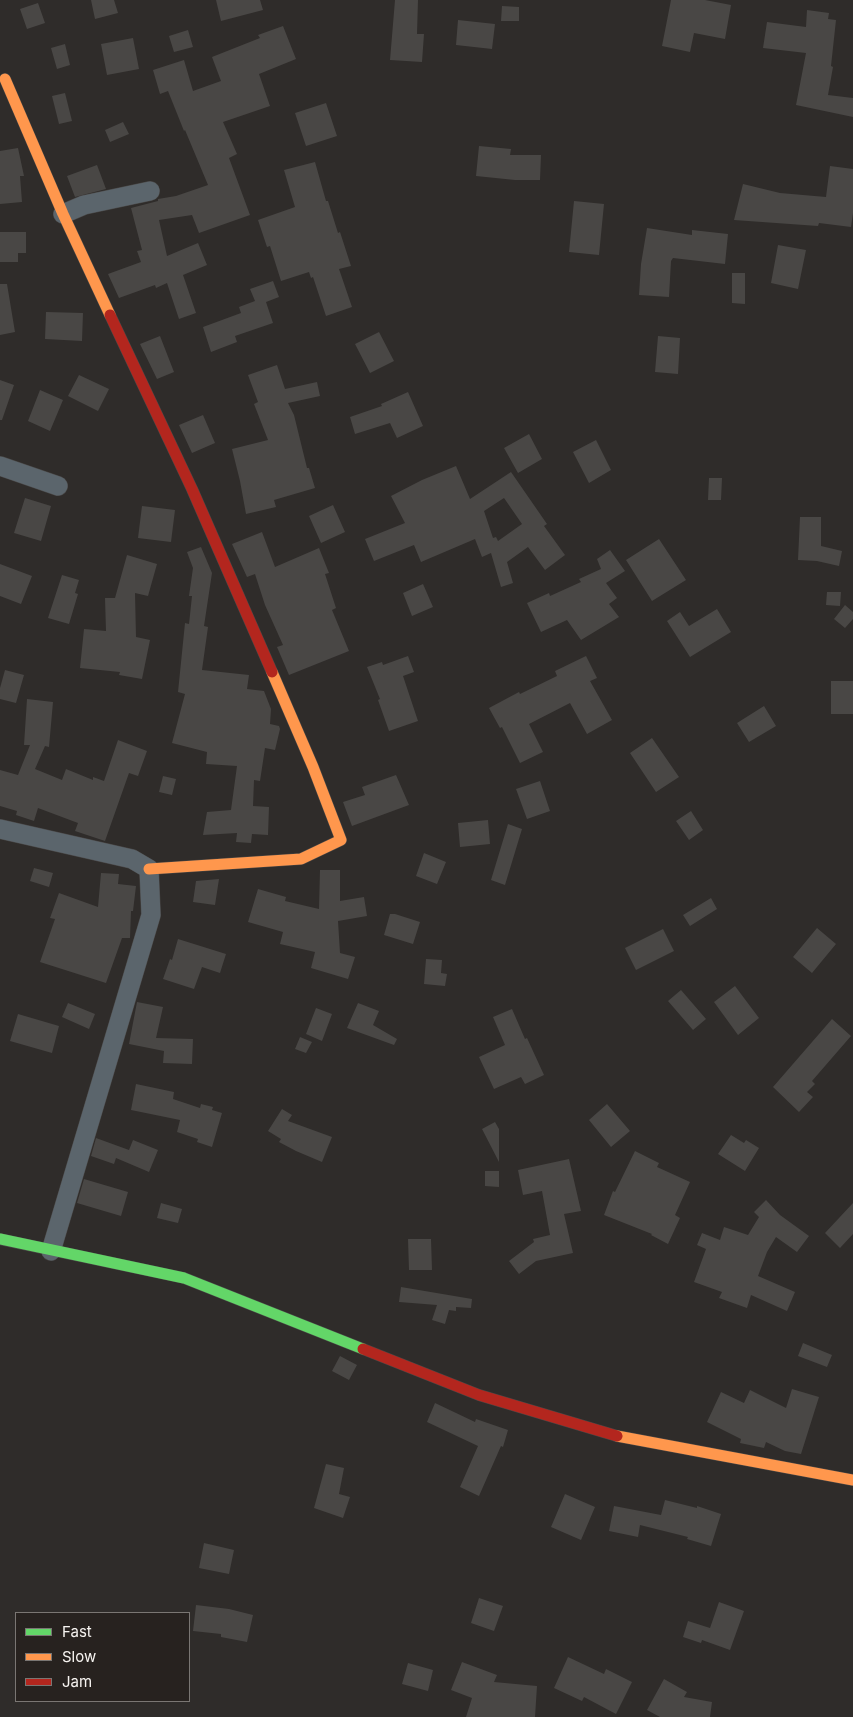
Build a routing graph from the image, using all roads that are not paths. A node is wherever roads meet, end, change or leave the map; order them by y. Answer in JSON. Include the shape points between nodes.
{"nodes":[{"id":1,"x":5,"y":79,"type":"dead end"},
{"id":2,"x":150,"y":190,"type":"dead end"},
{"id":3,"x":63,"y":214,"type":"junction"},
{"id":4,"x":0,"y":466,"type":"edge"},
{"id":5,"x":58,"y":486,"type":"dead end"},
{"id":6,"x":0,"y":829,"type":"edge"},
{"id":7,"x":149,"y":869,"type":"junction"},
{"id":8,"x":0,"y":1239,"type":"edge"},
{"id":9,"x":51,"y":1252,"type":"junction"},
{"id":10,"x":853,"y":1480,"type":"edge"}],
"edges":[{"from":1,"to":3,"type":"street"},
{"from":2,"to":3,"type":"street","via":[[84,205]]},
{"from":3,"to":7,"type":"street","via":[[192,489],[342,840],[301,859]]},
{"from":4,"to":5,"type":"street"},
{"from":6,"to":7,"type":"street","via":[[132,858]]},
{"from":7,"to":9,"type":"street","via":[[151,915]]},
{"from":8,"to":9,"type":"street"},
{"from":9,"to":10,"type":"street","via":[[184,1278],[479,1395],[615,1436]]}]}
